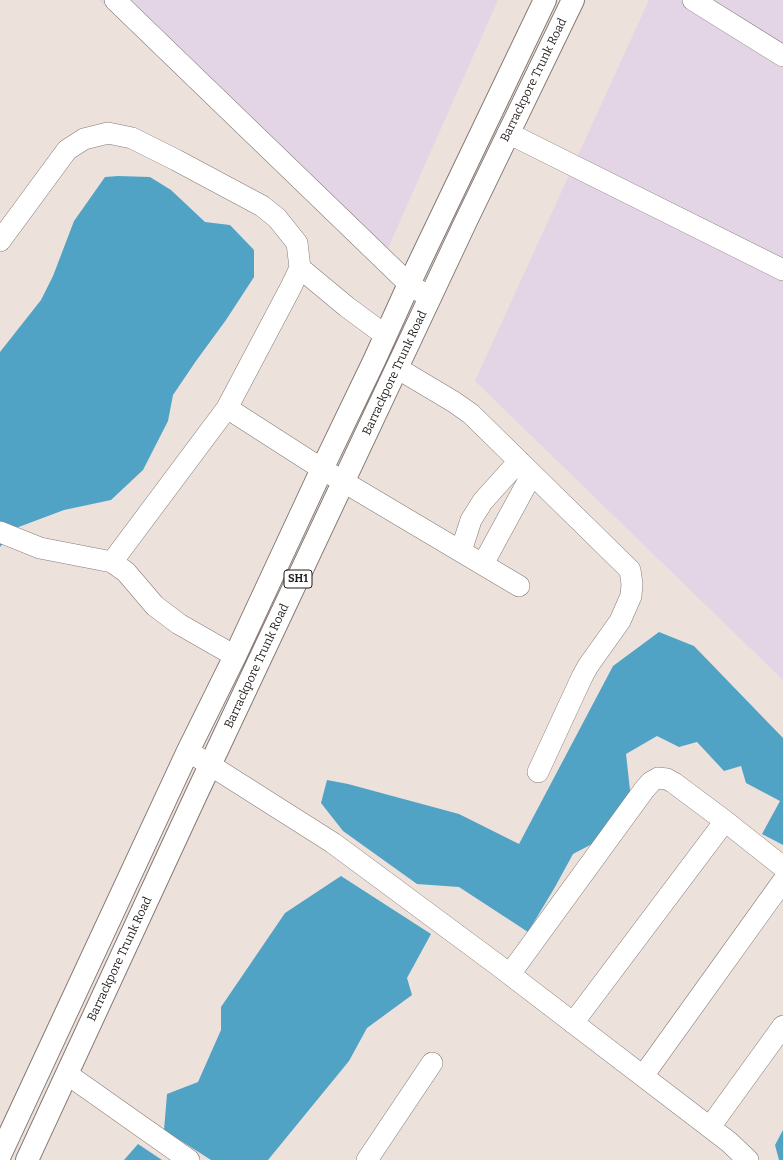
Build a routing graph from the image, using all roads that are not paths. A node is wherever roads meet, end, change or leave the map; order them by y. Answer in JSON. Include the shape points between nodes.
{"nodes":[{"id":1,"x":115,"y":0,"type":"edge"},
{"id":2,"x":545,"y":0,"type":"edge"},
{"id":3,"x":573,"y":0,"type":"edge"},
{"id":4,"x":693,"y":0,"type":"edge"},
{"id":5,"x":783,"y":56,"type":"edge"},
{"id":6,"x":508,"y":133,"type":"junction"},
{"id":7,"x":0,"y":241,"type":"edge"},
{"id":8,"x":300,"y":268,"type":"junction"},
{"id":9,"x":783,"y":270,"type":"edge"},
{"id":10,"x":409,"y":284,"type":"junction"},
{"id":11,"x":430,"y":298,"type":"junction"},
{"id":12,"x":385,"y":335,"type":"junction"},
{"id":13,"x":397,"y":368,"type":"junction"},
{"id":14,"x":226,"y":408,"type":"junction"},
{"id":15,"x":525,"y":468,"type":"junction"},
{"id":16,"x":322,"y":469,"type":"junction"},
{"id":17,"x":343,"y":482,"type":"junction"},
{"id":18,"x":7,"y":535,"type":"edge"},
{"id":19,"x":461,"y":551,"type":"junction"},
{"id":20,"x":112,"y":562,"type":"junction"},
{"id":21,"x":483,"y":564,"type":"junction"},
{"id":22,"x":519,"y":586,"type":"dead end"},
{"id":23,"x":235,"y":656,"type":"junction"},
{"id":24,"x":188,"y":751,"type":"junction"},
{"id":25,"x":210,"y":766,"type":"junction"},
{"id":26,"x":538,"y":772,"type":"dead end"},
{"id":27,"x":726,"y":821,"type":"junction"},
{"id":28,"x":783,"y":867,"type":"edge"},
{"id":29,"x":783,"y":881,"type":"edge"},
{"id":30,"x":510,"y":974,"type":"junction"},
{"id":31,"x":573,"y":1023,"type":"junction"},
{"id":32,"x":783,"y":1026,"type":"edge"},
{"id":33,"x":432,"y":1063,"type":"dead end"},
{"id":34,"x":67,"y":1074,"type":"junction"},
{"id":35,"x":643,"y":1076,"type":"junction"},
{"id":36,"x":710,"y":1128,"type":"junction"},
{"id":37,"x":0,"y":1155,"type":"edge"},
{"id":38,"x":27,"y":1160,"type":"edge"},
{"id":39,"x":189,"y":1160,"type":"edge"},
{"id":40,"x":367,"y":1160,"type":"edge"},
{"id":41,"x":748,"y":1160,"type":"edge"}],
"edges":[{"from":1,"to":10,"type":"street"},
{"from":2,"to":10,"type":"main road","name":"Barrackpore Trunk Road","number":"SH1"},
{"from":3,"to":6,"type":"main road","name":"Barrackpore Trunk Road","number":"SH1"},
{"from":4,"to":5,"type":"street"},
{"from":6,"to":9,"type":"street"},
{"from":6,"to":11,"type":"main road","name":"Barrackpore Trunk Road","number":"SH1"},
{"from":7,"to":8,"type":"street","via":[[67,150],[84,139],[108,133],[132,138],[262,206],[277,218],[297,243]]},
{"from":8,"to":12,"type":"street"},
{"from":8,"to":14,"type":"street"},
{"from":10,"to":11,"type":"street"},
{"from":10,"to":12,"type":"main road","name":"Barrackpore Trunk Road","number":"SH1"},
{"from":11,"to":13,"type":"main road","name":"Barrackpore Trunk Road","number":"SH1"},
{"from":12,"to":16,"type":"main road","name":"Barrackpore Trunk Road","number":"SH1"},
{"from":13,"to":15,"type":"street","via":[[471,414]]},
{"from":13,"to":17,"type":"main road","name":"Barrackpore Trunk Road","number":"SH1"},
{"from":14,"to":16,"type":"street"},
{"from":14,"to":20,"type":"street"},
{"from":15,"to":19,"type":"street","via":[[479,508],[471,520]]},
{"from":15,"to":21,"type":"street"},
{"from":15,"to":26,"type":"street","via":[[630,570],[632,584],[631,596],[620,621],[582,677]]},
{"from":16,"to":17,"type":"street"},
{"from":16,"to":23,"type":"main road","name":"Barrackpore Trunk Road","number":"SH1"},
{"from":17,"to":19,"type":"street"},
{"from":17,"to":25,"type":"main road","name":"Barrackpore Trunk Road","number":"SH1"},
{"from":18,"to":20,"type":"street","via":[[40,548]]},
{"from":19,"to":21,"type":"street"},
{"from":20,"to":23,"type":"street","via":[[126,572],[155,606],[179,624]]},
{"from":21,"to":22,"type":"street"},
{"from":23,"to":24,"type":"main road","name":"Barrackpore Trunk Road","number":"SH1"},
{"from":24,"to":25,"type":"street"},
{"from":24,"to":37,"type":"main road","name":"Barrackpore Trunk Road","number":"SH1"},
{"from":25,"to":30,"type":"street","via":[[333,843]]},
{"from":25,"to":34,"type":"main road","name":"Barrackpore Trunk Road","number":"SH1"},
{"from":27,"to":28,"type":"street"},
{"from":27,"to":30,"type":"street","via":[[667,779],[658,778],[651,782]]},
{"from":27,"to":31,"type":"street"},
{"from":29,"to":35,"type":"street"},
{"from":30,"to":31,"type":"street"},
{"from":31,"to":35,"type":"street"},
{"from":32,"to":36,"type":"street"},
{"from":33,"to":40,"type":"street"},
{"from":34,"to":38,"type":"main road","name":"Barrackpore Trunk Road","number":"SH1"},
{"from":34,"to":39,"type":"street"},
{"from":35,"to":36,"type":"street"},
{"from":36,"to":41,"type":"street"}]}
